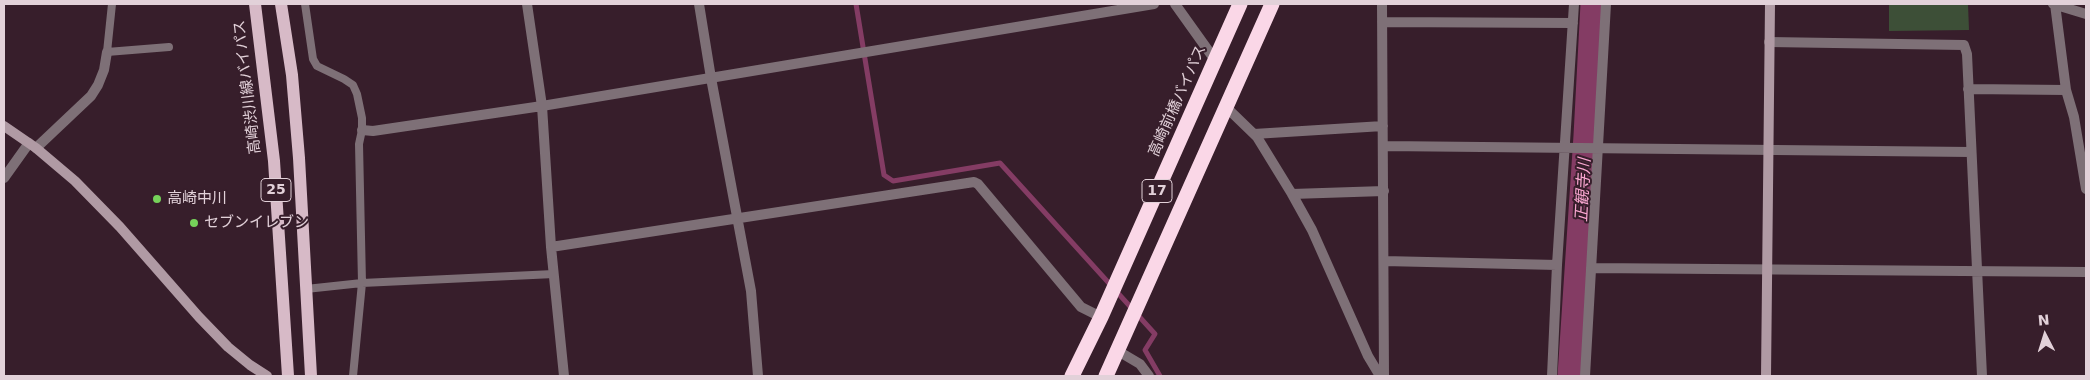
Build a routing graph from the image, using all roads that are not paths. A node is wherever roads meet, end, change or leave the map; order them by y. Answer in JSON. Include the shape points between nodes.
{"nodes":[{"id":1,"x":112,"y":4,"type":"edge"},
{"id":2,"x":255,"y":4,"type":"edge"},
{"id":3,"x":282,"y":4,"type":"edge"},
{"id":4,"x":305,"y":4,"type":"edge"},
{"id":5,"x":527,"y":4,"type":"edge"},
{"id":6,"x":699,"y":4,"type":"edge"},
{"id":7,"x":1154,"y":4,"type":"edge"},
{"id":8,"x":1175,"y":4,"type":"edge"},
{"id":9,"x":1240,"y":4,"type":"edge"},
{"id":10,"x":1272,"y":4,"type":"edge"},
{"id":11,"x":1382,"y":4,"type":"edge"},
{"id":12,"x":1574,"y":4,"type":"edge"},
{"id":13,"x":1606,"y":4,"type":"edge"},
{"id":14,"x":1770,"y":4,"type":"edge"},
{"id":15,"x":2054,"y":4,"type":"edge"},
{"id":16,"x":2086,"y":14,"type":"edge"},
{"id":17,"x":1382,"y":22,"type":"junction"},
{"id":18,"x":1573,"y":24,"type":"junction"},
{"id":19,"x":1770,"y":42,"type":"junction"},
{"id":20,"x":169,"y":47,"type":"dead end"},
{"id":21,"x":107,"y":52,"type":"junction"},
{"id":22,"x":1215,"y":60,"type":"junction"},
{"id":23,"x":711,"y":78,"type":"junction"},
{"id":24,"x":1968,"y":89,"type":"junction"},
{"id":25,"x":2066,"y":90,"type":"junction"},
{"id":26,"x":542,"y":106,"type":"junction"},
{"id":27,"x":1225,"y":106,"type":"junction"},
{"id":28,"x":4,"y":126,"type":"edge"},
{"id":29,"x":1383,"y":126,"type":"junction"},
{"id":30,"x":362,"y":130,"type":"junction"},
{"id":31,"x":1254,"y":134,"type":"junction"},
{"id":32,"x":32,"y":146,"type":"junction"},
{"id":33,"x":1384,"y":146,"type":"junction"},
{"id":34,"x":1568,"y":149,"type":"junction"},
{"id":35,"x":1595,"y":149,"type":"junction"},
{"id":36,"x":1769,"y":149,"type":"junction"},
{"id":37,"x":1971,"y":152,"type":"junction"},
{"id":38,"x":4,"y":178,"type":"edge"},
{"id":39,"x":2086,"y":189,"type":"edge"},
{"id":40,"x":1384,"y":191,"type":"junction"},
{"id":41,"x":1292,"y":194,"type":"junction"},
{"id":42,"x":737,"y":220,"type":"junction"},
{"id":43,"x":551,"y":247,"type":"junction"},
{"id":44,"x":1384,"y":261,"type":"junction"},
{"id":45,"x":1557,"y":265,"type":"junction"},
{"id":46,"x":1591,"y":268,"type":"junction"},
{"id":47,"x":1767,"y":270,"type":"junction"},
{"id":48,"x":1977,"y":272,"type":"junction"},
{"id":49,"x":2086,"y":272,"type":"edge"},
{"id":50,"x":554,"y":274,"type":"junction"},
{"id":51,"x":362,"y":283,"type":"junction"},
{"id":52,"x":306,"y":289,"type":"junction"},
{"id":53,"x":1101,"y":317,"type":"junction"},
{"id":54,"x":1118,"y":351,"type":"junction"},
{"id":55,"x":267,"y":376,"type":"edge"},
{"id":56,"x":288,"y":376,"type":"edge"},
{"id":57,"x":311,"y":376,"type":"edge"},
{"id":58,"x":353,"y":376,"type":"edge"},
{"id":59,"x":564,"y":376,"type":"edge"},
{"id":60,"x":758,"y":376,"type":"edge"},
{"id":61,"x":1072,"y":376,"type":"edge"},
{"id":62,"x":1106,"y":376,"type":"edge"},
{"id":63,"x":1149,"y":376,"type":"edge"},
{"id":64,"x":1382,"y":376,"type":"edge"},
{"id":65,"x":1552,"y":376,"type":"edge"},
{"id":66,"x":1585,"y":376,"type":"edge"},
{"id":67,"x":1766,"y":376,"type":"edge"},
{"id":68,"x":1982,"y":376,"type":"edge"}],
"edges":[{"from":1,"to":21,"type":"lane"},
{"from":2,"to":56,"type":"main road","name":"高崎渋川線バイパス","number":"25","via":[[274,161]]},
{"from":3,"to":52,"type":"main road","number":"25","via":[[299,158]]},
{"from":4,"to":30,"type":"lane","via":[[313,59],[317,66],[352,85],[357,94]]},
{"from":5,"to":26,"type":"street"},
{"from":6,"to":23,"type":"street"},
{"from":7,"to":23,"type":"street"},
{"from":8,"to":22,"type":"street"},
{"from":9,"to":22,"type":"highway","name":"高崎前橋バイパス","number":"17"},
{"from":10,"to":27,"type":"highway","number":"17"},
{"from":11,"to":17,"type":"street"},
{"from":12,"to":18,"type":"street"},
{"from":13,"to":35,"type":"street"},
{"from":14,"to":19,"type":"street"},
{"from":15,"to":16,"type":"street"},
{"from":15,"to":25,"type":"street"},
{"from":17,"to":18,"type":"street"},
{"from":17,"to":29,"type":"street"},
{"from":18,"to":34,"type":"street"},
{"from":19,"to":24,"type":"street","via":[[1964,45]]},
{"from":19,"to":36,"type":"street"},
{"from":20,"to":21,"type":"lane"},
{"from":21,"to":32,"type":"street","via":[[101,78],[91,96]]},
{"from":22,"to":53,"type":"highway","name":"高崎前橋バイパス","number":"17"},
{"from":23,"to":26,"type":"street"},
{"from":23,"to":42,"type":"street"},
{"from":24,"to":25,"type":"street"},
{"from":24,"to":37,"type":"street"},
{"from":25,"to":39,"type":"street"},
{"from":26,"to":30,"type":"street"},
{"from":26,"to":43,"type":"street"},
{"from":27,"to":31,"type":"street"},
{"from":27,"to":54,"type":"highway","number":"17"},
{"from":28,"to":32,"type":"street"},
{"from":29,"to":31,"type":"street"},
{"from":29,"to":33,"type":"street"},
{"from":30,"to":51,"type":"lane","via":[[359,144]]},
{"from":31,"to":41,"type":"street"},
{"from":32,"to":38,"type":"street"},
{"from":32,"to":55,"type":"street","via":[[75,181],[120,227],[228,347]]},
{"from":33,"to":34,"type":"street"},
{"from":33,"to":40,"type":"street"},
{"from":34,"to":35,"type":"street"},
{"from":34,"to":45,"type":"street"},
{"from":35,"to":36,"type":"street"},
{"from":35,"to":46,"type":"street"},
{"from":36,"to":37,"type":"street"},
{"from":36,"to":47,"type":"street"},
{"from":37,"to":48,"type":"street"},
{"from":40,"to":41,"type":"street"},
{"from":40,"to":44,"type":"street"},
{"from":41,"to":64,"type":"street","via":[[1312,230],[1368,356]]},
{"from":42,"to":43,"type":"street"},
{"from":42,"to":53,"type":"street","via":[[974,182],[1081,307]]},
{"from":42,"to":60,"type":"street","via":[[752,297]]},
{"from":43,"to":50,"type":"street"},
{"from":44,"to":45,"type":"street"},
{"from":44,"to":64,"type":"street"},
{"from":45,"to":65,"type":"street"},
{"from":46,"to":47,"type":"street"},
{"from":46,"to":66,"type":"street"},
{"from":47,"to":48,"type":"street"},
{"from":47,"to":67,"type":"street"},
{"from":48,"to":49,"type":"street"},
{"from":48,"to":68,"type":"street"},
{"from":50,"to":51,"type":"lane"},
{"from":50,"to":59,"type":"street"},
{"from":51,"to":52,"type":"lane"},
{"from":51,"to":58,"type":"lane"},
{"from":52,"to":57,"type":"main road","number":"25"},
{"from":53,"to":61,"type":"highway","name":"高崎前橋バイパス","number":"17"},
{"from":54,"to":62,"type":"highway","number":"17"},
{"from":54,"to":63,"type":"street","via":[[1140,364]]}]}
